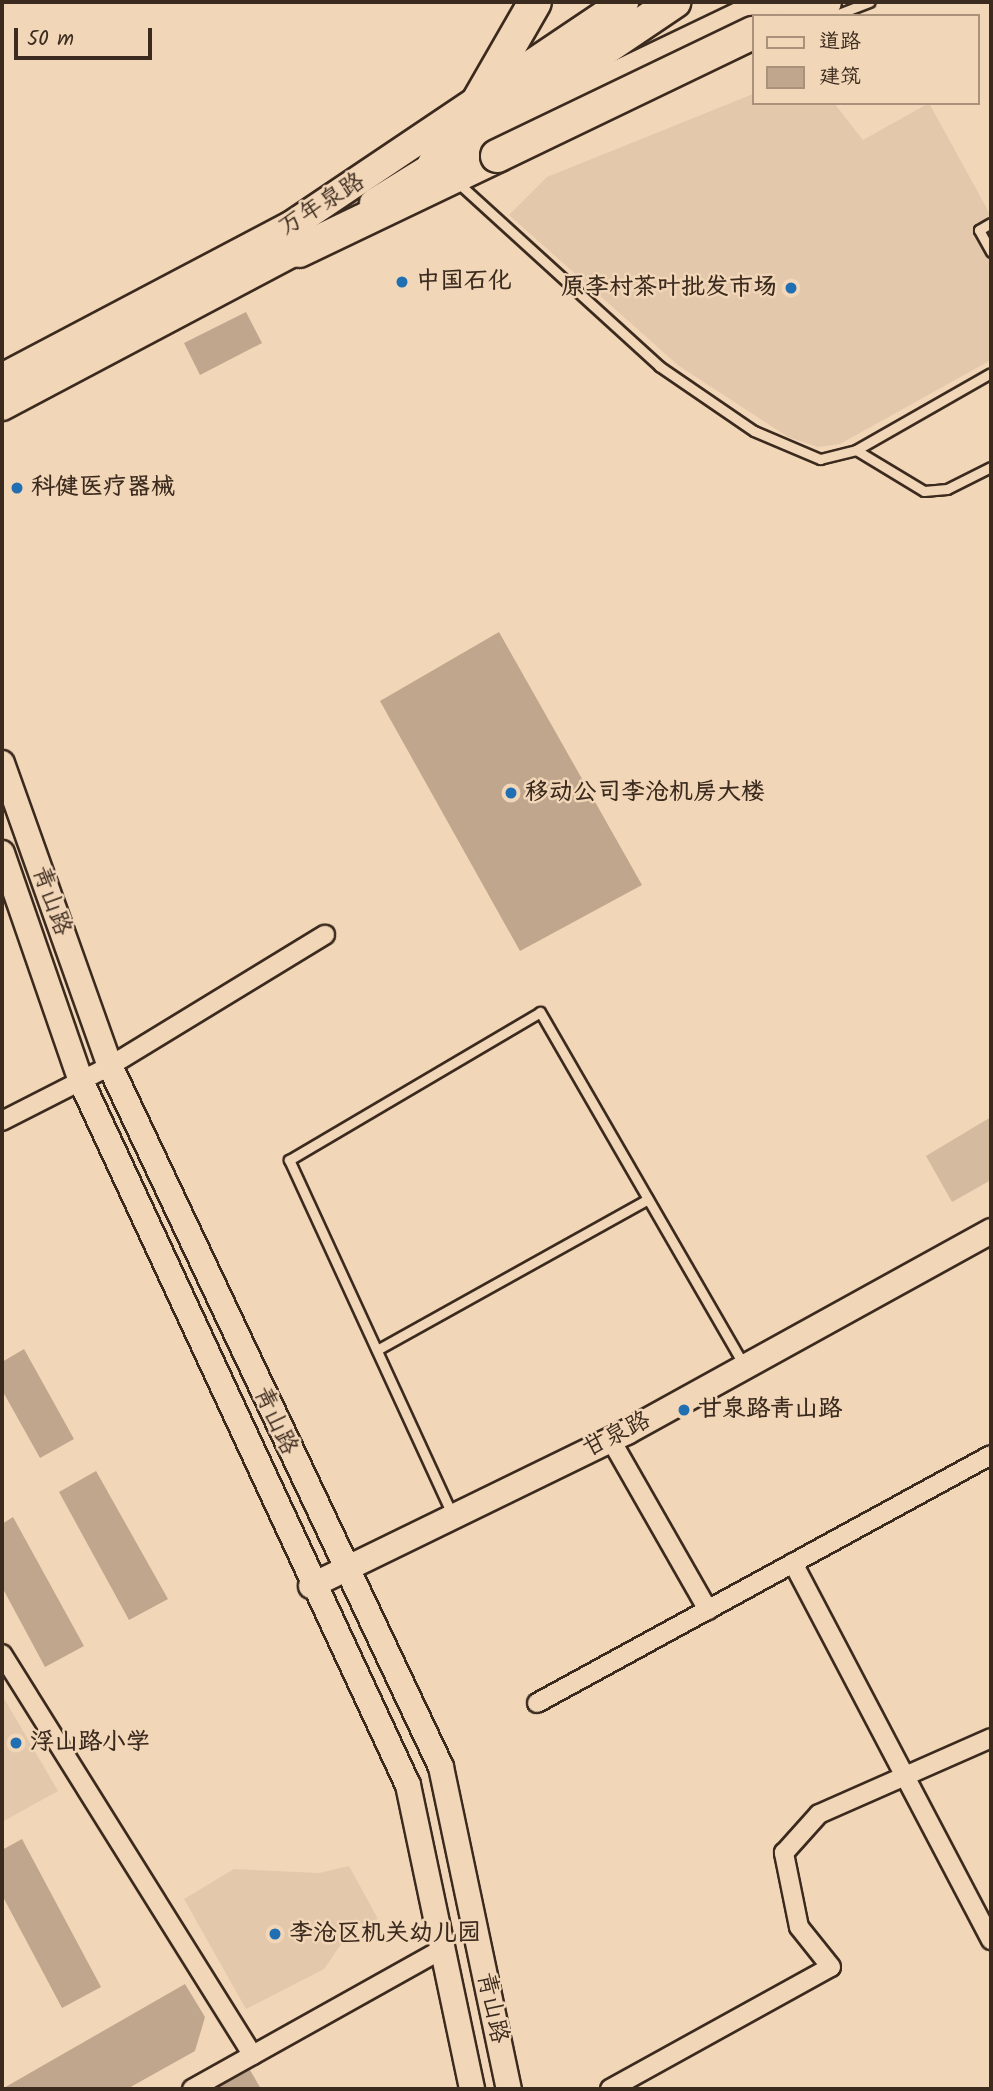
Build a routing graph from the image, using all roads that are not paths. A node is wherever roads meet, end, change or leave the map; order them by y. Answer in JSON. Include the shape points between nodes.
{"nodes":[{"id":1,"x":535,"y":2,"type":"edge"},
{"id":2,"x":624,"y":2,"type":"edge"},
{"id":3,"x":674,"y":2,"type":"edge"},
{"id":4,"x":770,"y":2,"type":"edge"},
{"id":5,"x":825,"y":2,"type":"edge"},
{"id":6,"x":869,"y":2,"type":"edge"},
{"id":7,"x":798,"y":14,"type":"edge"},
{"id":8,"x":839,"y":14,"type":"edge"},
{"id":9,"x":752,"y":33,"type":"edge"},
{"id":10,"x":708,"y":70,"type":"dead end"},
{"id":11,"x":477,"y":103,"type":"junction"},
{"id":12,"x":497,"y":156,"type":"junction"},
{"id":13,"x":443,"y":171,"type":"junction"},
{"id":14,"x":991,"y":223,"type":"edge"},
{"id":15,"x":299,"y":251,"type":"joint"},
{"id":16,"x":991,"y":252,"type":"edge"},
{"id":17,"x":991,"y":373,"type":"edge"},
{"id":18,"x":2,"y":378,"type":"edge"},
{"id":19,"x":2,"y":407,"type":"edge"},
{"id":20,"x":856,"y":450,"type":"junction"},
{"id":21,"x":991,"y":467,"type":"edge"},
{"id":22,"x":2,"y":763,"type":"edge"},
{"id":23,"x":2,"y":853,"type":"edge"},
{"id":24,"x":325,"y":935,"type":"dead end"},
{"id":25,"x":110,"y":1066,"type":"junction"},
{"id":26,"x":81,"y":1081,"type":"junction"},
{"id":27,"x":2,"y":1121,"type":"edge"},
{"id":28,"x":648,"y":1199,"type":"junction"},
{"id":29,"x":991,"y":1231,"type":"edge"},
{"id":30,"x":377,"y":1350,"type":"junction"},
{"id":31,"x":745,"y":1367,"type":"junction"},
{"id":32,"x":611,"y":1440,"type":"junction"},
{"id":33,"x":990,"y":1460,"type":"edge"},
{"id":34,"x":452,"y":1514,"type":"junction"},
{"id":35,"x":793,"y":1563,"type":"junction"},
{"id":36,"x":342,"y":1566,"type":"junction"},
{"id":37,"x":311,"y":1586,"type":"junction"},
{"id":38,"x":708,"y":1610,"type":"junction"},
{"id":39,"x":2,"y":1654,"type":"edge"},
{"id":40,"x":537,"y":1703,"type":"dead end"},
{"id":41,"x":991,"y":1738,"type":"edge"},
{"id":42,"x":905,"y":1780,"type":"junction"},
{"id":43,"x":991,"y":1940,"type":"edge"},
{"id":44,"x":443,"y":1949,"type":"junction"},
{"id":45,"x":253,"y":2055,"type":"junction"},
{"id":46,"x":192,"y":2089,"type":"edge"},
{"id":47,"x":472,"y":2089,"type":"edge"},
{"id":48,"x":509,"y":2089,"type":"edge"},
{"id":49,"x":610,"y":2089,"type":"edge"}],
"edges":[{"from":1,"to":11,"type":"highway"},
{"from":2,"to":11,"type":"main road","name":"万年泉路"},
{"from":3,"to":13,"type":"highway"},
{"from":4,"to":13,"type":"main road","via":[[542,111]]},
{"from":5,"to":7,"type":"highway"},
{"from":6,"to":8,"type":"lane"},
{"from":9,"to":12,"type":"highway","bridge":true},
{"from":10,"to":12,"type":"lane","via":[[573,134]]},
{"from":11,"to":18,"type":"main road","name":"万年泉路","via":[[289,227]]},
{"from":12,"to":13,"type":"highway"},
{"from":13,"to":15,"type":"highway"},
{"from":13,"to":20,"type":"lane","via":[[659,366],[754,431],[820,459]]},
{"from":14,"to":16,"type":"lane","via":[[979,230]]},
{"from":15,"to":19,"type":"main road","name":"万年泉路"},
{"from":17,"to":20,"type":"lane"},
{"from":20,"to":21,"type":"lane","via":[[924,491],[947,489]]},
{"from":22,"to":25,"type":"main road","name":"青山路"},
{"from":23,"to":26,"type":"main road","name":"青山路"},
{"from":24,"to":25,"type":"street"},
{"from":25,"to":26,"type":"street"},
{"from":25,"to":36,"type":"main road","name":"青山路"},
{"from":26,"to":27,"type":"street"},
{"from":26,"to":37,"type":"main road","name":"青山路"},
{"from":28,"to":30,"type":"lane"},
{"from":28,"to":30,"type":"lane","via":[[540,1012],[289,1160]]},
{"from":28,"to":31,"type":"lane"},
{"from":29,"to":31,"type":"main road","name":"甘泉路"},
{"from":30,"to":34,"type":"lane"},
{"from":31,"to":32,"type":"main road","name":"甘泉路"},
{"from":32,"to":34,"type":"main road","name":"甘泉路"},
{"from":32,"to":38,"type":"street"},
{"from":33,"to":35,"type":"street"},
{"from":34,"to":36,"type":"main road","name":"甘泉路"},
{"from":35,"to":38,"type":"street"},
{"from":35,"to":42,"type":"street"},
{"from":36,"to":37,"type":"main road","name":"甘泉路"},
{"from":36,"to":48,"type":"main road","name":"青山路","via":[[441,1767]]},
{"from":37,"to":44,"type":"main road","name":"青山路","via":[[408,1785]]},
{"from":38,"to":40,"type":"street"},
{"from":39,"to":45,"type":"street"},
{"from":41,"to":42,"type":"street"},
{"from":42,"to":43,"type":"street"},
{"from":42,"to":49,"type":"street","via":[[819,1814],[784,1853],[799,1927],[831,1967]]},
{"from":44,"to":45,"type":"street"},
{"from":44,"to":47,"type":"main road","name":"青山路"},
{"from":45,"to":46,"type":"street"}]}
